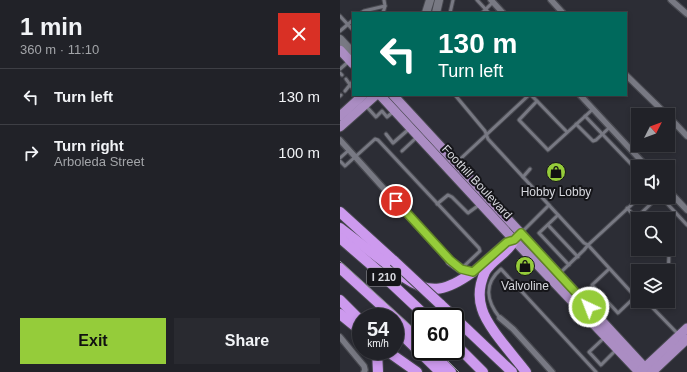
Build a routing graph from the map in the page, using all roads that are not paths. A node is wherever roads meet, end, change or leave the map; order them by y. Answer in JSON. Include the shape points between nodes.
{"nodes":[{"id":1,"x":384,"y":0,"type":"edge"},
{"id":2,"x":430,"y":0,"type":"edge"},
{"id":3,"x":439,"y":0,"type":"edge"},
{"id":4,"x":453,"y":0,"type":"edge"},
{"id":5,"x":477,"y":0,"type":"edge"},
{"id":6,"x":551,"y":0,"type":"edge"},
{"id":7,"x":670,"y":0,"type":"edge"},
{"id":8,"x":492,"y":1,"type":"edge"},
{"id":9,"x":385,"y":6,"type":"junction"},
{"id":10,"x":486,"y":10,"type":"junction"},
{"id":11,"x":362,"y":12,"type":"edge"},
{"id":12,"x":383,"y":12,"type":"edge"},
{"id":13,"x":426,"y":12,"type":"edge"},
{"id":14,"x":436,"y":12,"type":"edge"},
{"id":15,"x":450,"y":12,"type":"edge"},
{"id":16,"x":483,"y":12,"type":"edge"},
{"id":17,"x":502,"y":12,"type":"edge"},
{"id":18,"x":562,"y":12,"type":"edge"},
{"id":19,"x":687,"y":14,"type":"edge"},
{"id":20,"x":340,"y":16,"type":"edge"},
{"id":21,"x":352,"y":21,"type":"edge"},
{"id":22,"x":348,"y":24,"type":"junction"},
{"id":23,"x":352,"y":29,"type":"edge"},
{"id":24,"x":340,"y":31,"type":"edge"},
{"id":25,"x":340,"y":39,"type":"edge"},
{"id":26,"x":340,"y":50,"type":"edge"},
{"id":27,"x":352,"y":59,"type":"edge"},
{"id":28,"x":340,"y":69,"type":"edge"},
{"id":29,"x":627,"y":76,"type":"edge"},
{"id":30,"x":346,"y":79,"type":"dead end"},
{"id":31,"x":350,"y":84,"type":"junction"},
{"id":32,"x":352,"y":87,"type":"edge"},
{"id":33,"x":345,"y":91,"type":"dead end"},
{"id":34,"x":371,"y":96,"type":"edge"},
{"id":35,"x":381,"y":96,"type":"edge"},
{"id":36,"x":394,"y":96,"type":"edge"},
{"id":37,"x":456,"y":96,"type":"edge"},
{"id":38,"x":529,"y":96,"type":"edge"},
{"id":39,"x":531,"y":96,"type":"edge"},
{"id":40,"x":581,"y":96,"type":"edge"},
{"id":41,"x":361,"y":98,"type":"edge"},
{"id":42,"x":537,"y":101,"type":"junction"},
{"id":43,"x":661,"y":108,"type":"edge"},
{"id":44,"x":593,"y":109,"type":"junction"},
{"id":45,"x":394,"y":110,"type":"junction"},
{"id":46,"x":341,"y":113,"type":"edge"},
{"id":47,"x":585,"y":116,"type":"junction"},
{"id":48,"x":675,"y":123,"type":"edge"},
{"id":49,"x":576,"y":124,"type":"junction"},
{"id":50,"x":340,"y":127,"type":"edge"},
{"id":51,"x":610,"y":127,"type":"junction"},
{"id":52,"x":410,"y":128,"type":"junction"},
{"id":53,"x":567,"y":132,"type":"junction"},
{"id":54,"x":386,"y":134,"type":"dead end"},
{"id":55,"x":603,"y":134,"type":"junction"},
{"id":56,"x":487,"y":135,"type":"junction"},
{"id":57,"x":687,"y":136,"type":"edge"},
{"id":58,"x":420,"y":139,"type":"junction"},
{"id":59,"x":340,"y":140,"type":"edge"},
{"id":60,"x":349,"y":150,"type":"junction"},
{"id":61,"x":402,"y":151,"type":"dead end"},
{"id":62,"x":355,"y":156,"type":"junction"},
{"id":63,"x":340,"y":160,"type":"edge"},
{"id":64,"x":640,"y":160,"type":"edge"},
{"id":65,"x":456,"y":162,"type":"junction"},
{"id":66,"x":631,"y":164,"type":"edge"},
{"id":67,"x":530,"y":169,"type":"dead end"},
{"id":68,"x":523,"y":176,"type":"junction"},
{"id":69,"x":675,"y":197,"type":"edge"},
{"id":70,"x":437,"y":204,"type":"junction"},
{"id":71,"x":480,"y":204,"type":"junction"},
{"id":72,"x":632,"y":204,"type":"edge"},
{"id":73,"x":549,"y":205,"type":"junction"},
{"id":74,"x":627,"y":208,"type":"junction"},
{"id":75,"x":687,"y":210,"type":"edge"},
{"id":76,"x":340,"y":212,"type":"edge"},
{"id":77,"x":631,"y":212,"type":"edge"},
{"id":78,"x":644,"y":212,"type":"edge"},
{"id":79,"x":675,"y":212,"type":"edge"},
{"id":80,"x":675,"y":212,"type":"edge"},
{"id":81,"x":558,"y":215,"type":"junction"},
{"id":82,"x":548,"y":225,"type":"junction"},
{"id":83,"x":687,"y":225,"type":"edge"},
{"id":84,"x":340,"y":228,"type":"edge"},
{"id":85,"x":517,"y":237,"type":"junction"},
{"id":86,"x":340,"y":238,"type":"edge"},
{"id":87,"x":588,"y":245,"type":"junction"},
{"id":88,"x":340,"y":246,"type":"edge"},
{"id":89,"x":578,"y":257,"type":"junction"},
{"id":90,"x":569,"y":265,"type":"junction"},
{"id":91,"x":455,"y":266,"type":"junction"},
{"id":92,"x":340,"y":268,"type":"edge"},
{"id":93,"x":609,"y":269,"type":"junction"},
{"id":94,"x":473,"y":272,"type":"junction"},
{"id":95,"x":559,"y":274,"type":"junction"},
{"id":96,"x":340,"y":277,"type":"edge"},
{"id":97,"x":631,"y":291,"type":"edge"},
{"id":98,"x":340,"y":300,"type":"edge"},
{"id":99,"x":631,"y":301,"type":"edge"},
{"id":100,"x":374,"y":308,"type":"edge"},
{"id":101,"x":383,"y":308,"type":"edge"},
{"id":102,"x":417,"y":308,"type":"edge"},
{"id":103,"x":444,"y":308,"type":"edge"},
{"id":104,"x":653,"y":308,"type":"edge"},
{"id":105,"x":352,"y":312,"type":"edge"},
{"id":106,"x":412,"y":312,"type":"edge"},
{"id":107,"x":340,"y":314,"type":"edge"},
{"id":108,"x":500,"y":318,"type":"joint"},
{"id":109,"x":352,"y":324,"type":"edge"},
{"id":110,"x":404,"y":327,"type":"edge"},
{"id":111,"x":464,"y":327,"type":"edge"},
{"id":112,"x":687,"y":328,"type":"edge"},
{"id":113,"x":412,"y":334,"type":"edge"},
{"id":114,"x":340,"y":337,"type":"edge"},
{"id":115,"x":404,"y":337,"type":"edge"},
{"id":116,"x":605,"y":337,"type":"junction"},
{"id":117,"x":683,"y":337,"type":"edge"},
{"id":118,"x":617,"y":349,"type":"junction"},
{"id":119,"x":464,"y":353,"type":"edge"},
{"id":120,"x":378,"y":360,"type":"edge"},
{"id":121,"x":400,"y":360,"type":"edge"},
{"id":122,"x":439,"y":360,"type":"edge"},
{"id":123,"x":461,"y":360,"type":"edge"},
{"id":124,"x":601,"y":365,"type":"junction"},
{"id":125,"x":365,"y":371,"type":"edge"},
{"id":126,"x":595,"y":371,"type":"edge"},
{"id":127,"x":645,"y":371,"type":"edge"},
{"id":128,"x":378,"y":372,"type":"edge"},
{"id":129,"x":417,"y":372,"type":"edge"},
{"id":130,"x":440,"y":372,"type":"edge"},
{"id":131,"x":451,"y":372,"type":"edge"},
{"id":132,"x":473,"y":372,"type":"edge"},
{"id":133,"x":483,"y":372,"type":"edge"},
{"id":134,"x":512,"y":372,"type":"edge"},
{"id":135,"x":526,"y":372,"type":"edge"},
{"id":136,"x":552,"y":372,"type":"edge"}],
"edges":[{"from":1,"to":9,"type":"lane"},
{"from":2,"to":13,"type":"main road"},
{"from":3,"to":14,"type":"main road"},
{"from":4,"to":15,"type":"lane"},
{"from":5,"to":10,"type":"lane"},
{"from":6,"to":18,"type":"street"},
{"from":7,"to":19,"type":"street"},
{"from":8,"to":10,"type":"lane"},
{"from":8,"to":17,"type":"street"},
{"from":9,"to":11,"type":"lane"},
{"from":9,"to":12,"type":"lane"},
{"from":10,"to":16,"type":"lane"},
{"from":20,"to":22,"type":"lane"},
{"from":21,"to":22,"type":"lane"},
{"from":22,"to":23,"type":"lane"},
{"from":22,"to":24,"type":"lane"},
{"from":25,"to":27,"type":"main road"},
{"from":26,"to":27,"type":"main road"},
{"from":27,"to":28,"type":"lane"},
{"from":29,"to":43,"type":"street"},
{"from":30,"to":31,"type":"lane"},
{"from":31,"to":32,"type":"lane"},
{"from":31,"to":33,"type":"lane"},
{"from":34,"to":41,"type":"main road"},
{"from":35,"to":45,"type":"main road","name":"Foothill Boulevard"},
{"from":36,"to":65,"type":"main road","name":"Foothill Boulevard"},
{"from":37,"to":56,"type":"lane"},
{"from":38,"to":56,"type":"lane"},
{"from":39,"to":42,"type":"lane"},
{"from":40,"to":44,"type":"street"},
{"from":41,"to":45,"type":"lane","via":[[376,117],[382,111],[387,117]]},
{"from":41,"to":46,"type":"main road"},
{"from":41,"to":50,"type":"main road"},
{"from":42,"to":53,"type":"lane"},
{"from":42,"to":53,"type":"lane","via":[[519,120],[548,150]]},
{"from":44,"to":47,"type":"lane"},
{"from":44,"to":51,"type":"street"},
{"from":45,"to":52,"type":"main road","name":"Foothill Boulevard"},
{"from":47,"to":49,"type":"lane"},
{"from":47,"to":55,"type":"lane"},
{"from":48,"to":57,"type":"street"},
{"from":49,"to":53,"type":"lane"},
{"from":49,"to":55,"type":"lane","via":[[593,141]]},
{"from":51,"to":55,"type":"lane"},
{"from":51,"to":64,"type":"street"},
{"from":52,"to":54,"type":"lane","via":[[393,143]]},
{"from":52,"to":58,"type":"main road","name":"Foothill Boulevard"},
{"from":55,"to":66,"type":"lane"},
{"from":56,"to":65,"type":"lane"},
{"from":56,"to":68,"type":"lane"},
{"from":58,"to":61,"type":"lane"},
{"from":58,"to":65,"type":"main road","via":[[437,149],[450,163]]},
{"from":58,"to":71,"type":"main road","name":"Foothill Boulevard"},
{"from":59,"to":60,"type":"street"},
{"from":60,"to":62,"type":"street"},
{"from":60,"to":63,"type":"lane"},
{"from":62,"to":63,"type":"lane","via":[[345,166]]},
{"from":62,"to":70,"type":"lane","via":[[374,139],[378,140]]},
{"from":62,"to":91,"type":"street"},
{"from":65,"to":85,"type":"main road","name":"Foothill Boulevard"},
{"from":67,"to":68,"type":"lane"},
{"from":68,"to":73,"type":"lane"},
{"from":69,"to":75,"type":"street"},
{"from":70,"to":71,"type":"lane","via":[[445,196],[450,195],[468,213]]},
{"from":70,"to":91,"type":"lane","via":[[479,248],[480,252]]},
{"from":71,"to":85,"type":"main road","name":"Foothill Boulevard"},
{"from":72,"to":74,"type":"lane"},
{"from":73,"to":81,"type":"lane"},
{"from":73,"to":85,"type":"lane"},
{"from":74,"to":77,"type":"lane"},
{"from":74,"to":87,"type":"lane"},
{"from":76,"to":103,"type":"highway","bridge":true},
{"from":78,"to":79,"type":"lane","via":[[657,198],[662,198]]},
{"from":80,"to":83,"type":"lane"},
{"from":81,"to":82,"type":"lane"},
{"from":81,"to":87,"type":"lane"},
{"from":82,"to":89,"type":"lane"},
{"from":82,"to":90,"type":"lane","via":[[539,233]]},
{"from":84,"to":94,"type":"highway","via":[[405,278],[423,288],[430,290],[446,287]]},
{"from":85,"to":94,"type":"main road","via":[[507,242]]},
{"from":85,"to":95,"type":"main road","name":"Foothill Boulevard"},
{"from":85,"to":116,"type":"main road","name":"Foothill Boulevard"},
{"from":85,"to":135,"type":"highway","via":[[486,272],[480,288],[480,303],[488,321]]},
{"from":86,"to":102,"type":"highway","number":"I 210"},
{"from":87,"to":89,"type":"lane"},
{"from":87,"to":93,"type":"lane"},
{"from":88,"to":106,"type":"highway"},
{"from":89,"to":90,"type":"lane"},
{"from":90,"to":95,"type":"lane"},
{"from":91,"to":94,"type":"main road"},
{"from":92,"to":101,"type":"highway"},
{"from":93,"to":97,"type":"lane"},
{"from":93,"to":99,"type":"lane","via":[[592,285],[618,313]]},
{"from":95,"to":127,"type":"main road","name":"Foothill Boulevard"},
{"from":96,"to":100,"type":"highway","number":"I 210"},
{"from":98,"to":105,"type":"highway"},
{"from":104,"to":117,"type":"lane"},
{"from":107,"to":109,"type":"highway"},
{"from":108,"to":126,"type":"lane","via":[[488,299],[488,292],[493,278],[501,269]]},
{"from":108,"to":136,"type":"street"},
{"from":110,"to":113,"type":"highway"},
{"from":111,"to":134,"type":"highway"},
{"from":112,"to":117,"type":"main road"},
{"from":114,"to":125,"type":"street","via":[[361,360]]},
{"from":115,"to":130,"type":"highway"},
{"from":116,"to":118,"type":"main road","name":"Foothill Boulevard"},
{"from":116,"to":124,"type":"lane","via":[[589,352]]},
{"from":117,"to":127,"type":"main road"},
{"from":118,"to":124,"type":"lane"},
{"from":118,"to":127,"type":"main road","name":"Foothill Boulevard"},
{"from":119,"to":133,"type":"highway"},
{"from":120,"to":128,"type":"highway"},
{"from":121,"to":129,"type":"highway"},
{"from":122,"to":131,"type":"highway"},
{"from":123,"to":132,"type":"highway"},
{"from":124,"to":126,"type":"lane"}]}
